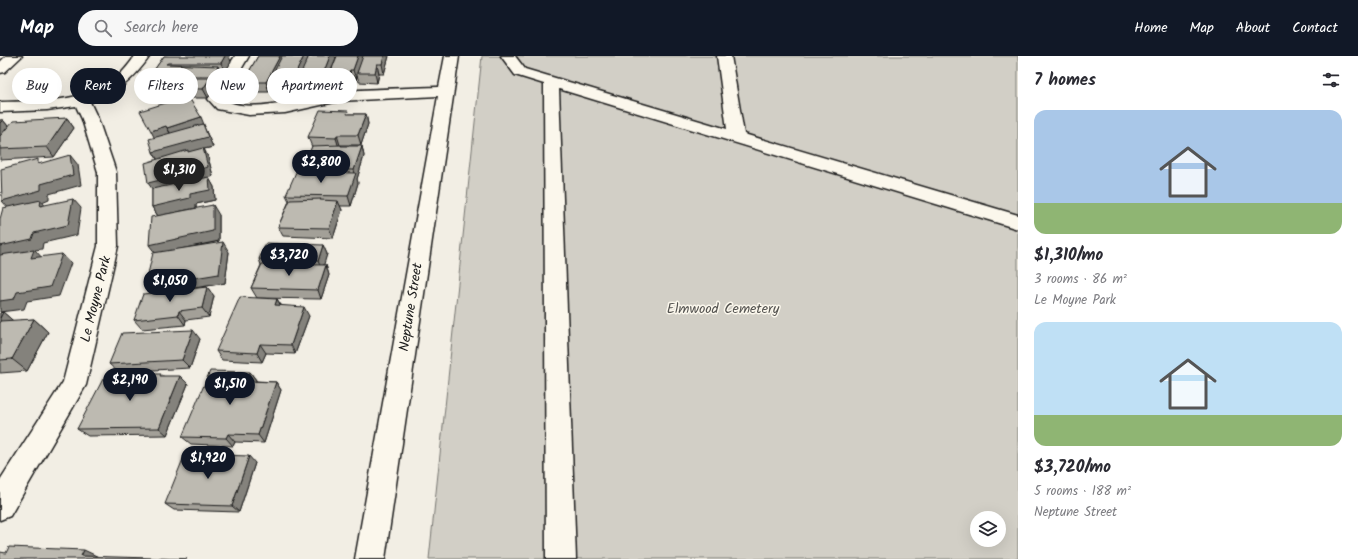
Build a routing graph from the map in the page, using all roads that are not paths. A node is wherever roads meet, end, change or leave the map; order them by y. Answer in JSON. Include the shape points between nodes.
{"nodes":[{"id":1,"x":16,"y":56,"type":"edge"},
{"id":2,"x":143,"y":56,"type":"edge"},
{"id":3,"x":242,"y":56,"type":"edge"},
{"id":4,"x":452,"y":56,"type":"edge"},
{"id":5,"x":508,"y":56,"type":"edge"},
{"id":6,"x":724,"y":56,"type":"edge"},
{"id":7,"x":0,"y":69,"type":"edge"},
{"id":8,"x":126,"y":75,"type":"edge"},
{"id":9,"x":551,"y":82,"type":"junction"},
{"id":10,"x":445,"y":91,"type":"junction"},
{"id":11,"x":70,"y":101,"type":"edge"},
{"id":12,"x":83,"y":104,"type":"edge"},
{"id":13,"x":0,"y":107,"type":"edge"},
{"id":14,"x":736,"y":137,"type":"junction"},
{"id":15,"x":1018,"y":222,"type":"edge"},
{"id":16,"x":0,"y":506,"type":"edge"},
{"id":17,"x":370,"y":559,"type":"edge"},
{"id":18,"x":561,"y":559,"type":"edge"}],
"edges":[{"from":1,"to":7,"type":"street"},
{"from":2,"to":8,"type":"street"},
{"from":3,"to":10,"type":"street","via":[[216,99],[223,106],[249,110],[285,108],[339,96]]},
{"from":4,"to":10,"type":"street","name":"Neptune Street"},
{"from":5,"to":9,"type":"street","via":[[520,72]]},
{"from":6,"to":14,"type":"street"},
{"from":9,"to":14,"type":"street"},
{"from":9,"to":18,"type":"street"},
{"from":10,"to":17,"type":"street","name":"Neptune Street"},
{"from":11,"to":13,"type":"street","via":[[45,106]]},
{"from":12,"to":16,"type":"street","name":"Le Moyne Park","via":[[107,172],[108,246],[74,385]]},
{"from":14,"to":15,"type":"street"}]}
